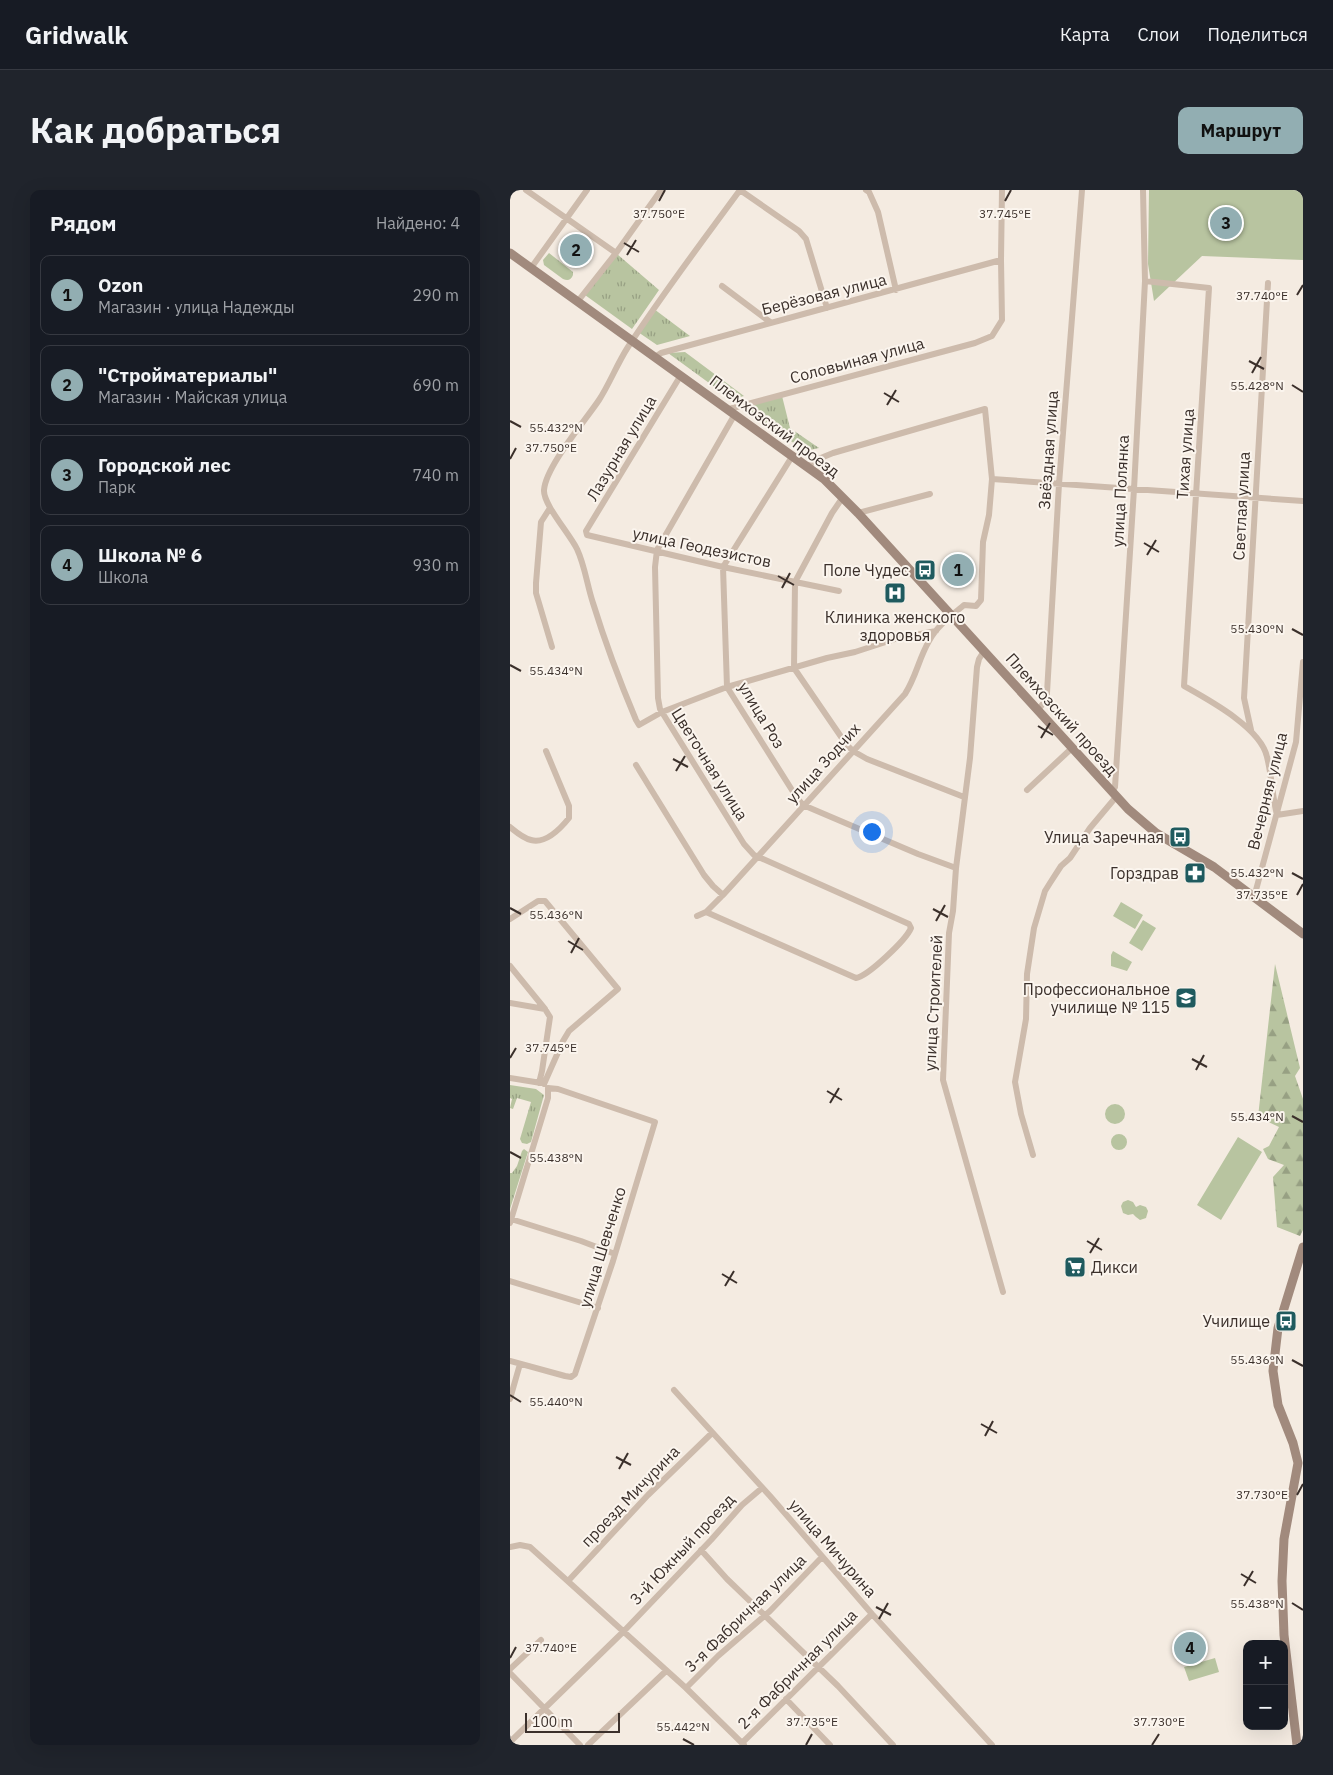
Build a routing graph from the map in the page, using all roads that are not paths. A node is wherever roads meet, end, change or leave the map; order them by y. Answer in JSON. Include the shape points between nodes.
{"nodes":[{"id":1,"x":526,"y":190,"type":"edge"},
{"id":2,"x":587,"y":190,"type":"edge"},
{"id":3,"x":661,"y":190,"type":"edge"},
{"id":4,"x":740,"y":190,"type":"edge"},
{"id":5,"x":866,"y":190,"type":"edge"},
{"id":6,"x":1002,"y":190,"type":"edge"},
{"id":7,"x":1082,"y":190,"type":"edge"},
{"id":8,"x":1143,"y":190,"type":"edge"},
{"id":9,"x":567,"y":219,"type":"junction"},
{"id":10,"x":510,"y":253,"type":"edge"},
{"id":11,"x":616,"y":253,"type":"junction"},
{"id":12,"x":1001,"y":260,"type":"junction"},
{"id":13,"x":530,"y":268,"type":"junction"},
{"id":14,"x":1145,"y":281,"type":"junction"},
{"id":15,"x":1268,"y":283,"type":"dead end"},
{"id":16,"x":722,"y":286,"type":"dead end"},
{"id":17,"x":896,"y":290,"type":"junction"},
{"id":18,"x":578,"y":301,"type":"junction"},
{"id":19,"x":827,"y":308,"type":"junction"},
{"id":20,"x":770,"y":322,"type":"junction"},
{"id":21,"x":633,"y":340,"type":"junction"},
{"id":22,"x":655,"y":357,"type":"junction"},
{"id":23,"x":681,"y":375,"type":"junction"},
{"id":24,"x":732,"y":412,"type":"junction"},
{"id":25,"x":793,"y":455,"type":"junction"},
{"id":26,"x":808,"y":466,"type":"junction"},
{"id":27,"x":992,"y":479,"type":"junction"},
{"id":28,"x":1059,"y":484,"type":"junction"},
{"id":29,"x":1134,"y":489,"type":"junction"},
{"id":30,"x":930,"y":494,"type":"dead end"},
{"id":31,"x":1196,"y":494,"type":"junction"},
{"id":32,"x":843,"y":497,"type":"junction"},
{"id":33,"x":1254,"y":499,"type":"junction"},
{"id":34,"x":1303,"y":501,"type":"edge"},
{"id":35,"x":550,"y":508,"type":"junction"},
{"id":36,"x":858,"y":513,"type":"junction"},
{"id":37,"x":588,"y":536,"type":"joint"},
{"id":38,"x":656,"y":552,"type":"junction"},
{"id":39,"x":723,"y":566,"type":"junction"},
{"id":40,"x":795,"y":582,"type":"junction"},
{"id":41,"x":839,"y":591,"type":"dead end"},
{"id":42,"x":952,"y":615,"type":"junction"},
{"id":43,"x":936,"y":631,"type":"junction"},
{"id":44,"x":552,"y":647,"type":"dead end"},
{"id":45,"x":984,"y":651,"type":"junction"},
{"id":46,"x":1303,"y":662,"type":"edge"},
{"id":47,"x":794,"y":668,"type":"junction"},
{"id":48,"x":727,"y":687,"type":"junction"},
{"id":49,"x":1038,"y":710,"type":"junction"},
{"id":50,"x":662,"y":712,"type":"junction"},
{"id":51,"x":1251,"y":730,"type":"junction"},
{"id":52,"x":1072,"y":748,"type":"junction"},
{"id":53,"x":546,"y":751,"type":"dead end"},
{"id":54,"x":853,"y":751,"type":"junction"},
{"id":55,"x":636,"y":764,"type":"dead end"},
{"id":56,"x":1027,"y":790,"type":"dead end"},
{"id":57,"x":1114,"y":795,"type":"junction"},
{"id":58,"x":964,"y":798,"type":"junction"},
{"id":59,"x":804,"y":805,"type":"junction"},
{"id":60,"x":1303,"y":811,"type":"edge"},
{"id":61,"x":1276,"y":815,"type":"junction"},
{"id":62,"x":510,"y":827,"type":"edge"},
{"id":63,"x":757,"y":858,"type":"junction"},
{"id":64,"x":956,"y":868,"type":"junction"},
{"id":65,"x":723,"y":895,"type":"junction"},
{"id":66,"x":1253,"y":896,"type":"junction"},
{"id":67,"x":706,"y":912,"type":"junction"},
{"id":68,"x":697,"y":916,"type":"dead end"},
{"id":69,"x":510,"y":919,"type":"edge"},
{"id":70,"x":1303,"y":934,"type":"edge"},
{"id":71,"x":510,"y":966,"type":"edge"},
{"id":72,"x":510,"y":1003,"type":"edge"},
{"id":73,"x":545,"y":1009,"type":"junction"},
{"id":74,"x":510,"y":1078,"type":"edge"},
{"id":75,"x":544,"y":1085,"type":"junction"},
{"id":76,"x":1033,"y":1155,"type":"dead end"},
{"id":77,"x":511,"y":1221,"type":"edge"},
{"id":78,"x":1303,"y":1247,"type":"edge"},
{"id":79,"x":615,"y":1254,"type":"junction"},
{"id":80,"x":510,"y":1281,"type":"edge"},
{"id":81,"x":1003,"y":1292,"type":"dead end"},
{"id":82,"x":598,"y":1308,"type":"junction"},
{"id":83,"x":510,"y":1361,"type":"edge"},
{"id":84,"x":520,"y":1364,"type":"junction"},
{"id":85,"x":674,"y":1390,"type":"dead end"},
{"id":86,"x":510,"y":1399,"type":"edge"},
{"id":87,"x":712,"y":1433,"type":"junction"},
{"id":88,"x":762,"y":1488,"type":"junction"},
{"id":89,"x":510,"y":1547,"type":"edge"},
{"id":90,"x":701,"y":1550,"type":"junction"},
{"id":91,"x":822,"y":1558,"type":"junction"},
{"id":92,"x":569,"y":1580,"type":"junction"},
{"id":93,"x":872,"y":1614,"type":"junction"},
{"id":94,"x":765,"y":1616,"type":"junction"},
{"id":95,"x":624,"y":1631,"type":"junction"},
{"id":96,"x":541,"y":1640,"type":"dead end"},
{"id":97,"x":819,"y":1667,"type":"junction"},
{"id":98,"x":510,"y":1669,"type":"edge"},
{"id":99,"x":666,"y":1671,"type":"junction"},
{"id":100,"x":510,"y":1673,"type":"edge"},
{"id":101,"x":686,"y":1688,"type":"junction"},
{"id":102,"x":786,"y":1699,"type":"junction"},
{"id":103,"x":544,"y":1708,"type":"junction"},
{"id":104,"x":510,"y":1742,"type":"edge"},
{"id":105,"x":743,"y":1744,"type":"edge"},
{"id":106,"x":580,"y":1745,"type":"edge"},
{"id":107,"x":588,"y":1745,"type":"edge"},
{"id":108,"x":830,"y":1745,"type":"edge"},
{"id":109,"x":893,"y":1745,"type":"edge"},
{"id":110,"x":992,"y":1745,"type":"edge"},
{"id":111,"x":1298,"y":1745,"type":"edge"}],
"edges":[{"from":1,"to":9,"type":"street"},
{"from":2,"to":9,"type":"street"},
{"from":3,"to":11,"type":"street"},
{"from":4,"to":19,"type":"street","via":[[806,239]]},
{"from":4,"to":21,"type":"street"},
{"from":5,"to":17,"type":"street","via":[[878,212]]},
{"from":6,"to":12,"type":"street"},
{"from":7,"to":28,"type":"street","name":"Звёздная улица"},
{"from":8,"to":14,"type":"street","name":"улица Полянка"},
{"from":9,"to":11,"type":"street"},
{"from":9,"to":13,"type":"street"},
{"from":10,"to":13,"type":"main road","name":"Племхозский проезд"},
{"from":11,"to":18,"type":"street"},
{"from":12,"to":17,"type":"street","name":"Берёзовая улица"},
{"from":12,"to":24,"type":"street","name":"Соловьиная улица","via":[[1002,320],[992,336]]},
{"from":13,"to":18,"type":"main road","name":"Племхозский проезд"},
{"from":14,"to":29,"type":"street","name":"улица Полянка"},
{"from":14,"to":31,"type":"street","name":"Тихая улица","via":[[1209,288]]},
{"from":15,"to":33,"type":"street","name":"Светлая улица"},
{"from":16,"to":20,"type":"street"},
{"from":17,"to":19,"type":"street","name":"Берёзовая улица"},
{"from":18,"to":21,"type":"main road","name":"Племхозский проезд"},
{"from":19,"to":20,"type":"street","name":"Берёзовая улица"},
{"from":20,"to":22,"type":"street","name":"Берёзовая улица"},
{"from":21,"to":22,"type":"main road","name":"Племхозский проезд"},
{"from":21,"to":35,"type":"street","via":[[599,400],[567,444],[547,479],[544,493]]},
{"from":22,"to":23,"type":"main road","name":"Племхозский проезд"},
{"from":23,"to":24,"type":"main road","name":"Племхозский проезд"},
{"from":23,"to":37,"type":"street","name":"Лазурная улица","via":[[586,531]]},
{"from":24,"to":25,"type":"main road","name":"Племхозский проезд"},
{"from":24,"to":38,"type":"street","name":"Цветочная улица"},
{"from":25,"to":26,"type":"main road","name":"Племхозский проезд"},
{"from":25,"to":39,"type":"street"},
{"from":26,"to":27,"type":"street","via":[[832,453],[985,409]]},
{"from":26,"to":32,"type":"main road","name":"Племхозский проезд"},
{"from":27,"to":28,"type":"street"},
{"from":27,"to":42,"type":"street","via":[[983,542],[981,600],[976,606],[964,605]]},
{"from":28,"to":29,"type":"street"},
{"from":28,"to":49,"type":"street","name":"Звёздная улица","via":[[1047,690],[1045,701]]},
{"from":29,"to":31,"type":"street"},
{"from":29,"to":57,"type":"street","name":"улица Полянка"},
{"from":30,"to":36,"type":"street"},
{"from":31,"to":33,"type":"street"},
{"from":31,"to":51,"type":"street","name":"Тихая улица","via":[[1184,686]]},
{"from":32,"to":36,"type":"main road","name":"Племхозский проезд"},
{"from":32,"to":40,"type":"street"},
{"from":33,"to":34,"type":"street"},
{"from":33,"to":51,"type":"street","name":"Светлая улица","via":[[1244,698]]},
{"from":35,"to":44,"type":"street","via":[[541,522],[536,593]]},
{"from":35,"to":50,"type":"street","via":[[566,529],[579,555],[613,660],[639,725]]},
{"from":36,"to":42,"type":"main road","name":"Племхозский проезд"},
{"from":37,"to":38,"type":"street","name":"улица Геодезистов"},
{"from":38,"to":39,"type":"street","name":"улица Геодезистов"},
{"from":38,"to":50,"type":"street","name":"Цветочная улица","via":[[658,698]]},
{"from":39,"to":40,"type":"street","name":"улица Геодезистов"},
{"from":39,"to":48,"type":"street","name":"улица Роз"},
{"from":40,"to":41,"type":"street","name":"улица Геодезистов"},
{"from":40,"to":47,"type":"street"},
{"from":42,"to":43,"type":"street","name":"улица Зодчих"},
{"from":42,"to":45,"type":"main road","name":"Племхозский проезд"},
{"from":43,"to":47,"type":"street","via":[[895,639]]},
{"from":43,"to":54,"type":"street","name":"улица Зодчих","via":[[907,691]]},
{"from":45,"to":49,"type":"main road","name":"Племхозский проезд"},
{"from":45,"to":58,"type":"street","name":"улица Строителей","via":[[977,667]]},
{"from":46,"to":61,"type":"street","name":"Вечерняя улица","via":[[1296,742]]},
{"from":47,"to":48,"type":"street"},
{"from":47,"to":54,"type":"street"},
{"from":48,"to":50,"type":"street"},
{"from":48,"to":59,"type":"street","name":"улица Роз"},
{"from":49,"to":52,"type":"main road","name":"Племхозский проезд"},
{"from":50,"to":63,"type":"street","name":"Цветочная улица","via":[[744,844]]},
{"from":51,"to":61,"type":"street","via":[[1267,755]]},
{"from":52,"to":56,"type":"street"},
{"from":52,"to":57,"type":"main road","name":"Племхозский проезд"},
{"from":53,"to":62,"type":"street","via":[[569,806],[568,818],[552,835],[537,840],[526,838]]},
{"from":54,"to":58,"type":"street"},
{"from":54,"to":59,"type":"street","name":"улица Зодчих"},
{"from":55,"to":65,"type":"street","via":[[704,876]]},
{"from":57,"to":66,"type":"main road","name":"Племхозский проезд","via":[[1156,833],[1206,862]]},
{"from":57,"to":76,"type":"street","via":[[1045,891],[1034,928],[1027,974],[1026,1019],[1015,1082]]},
{"from":58,"to":64,"type":"street","name":"улица Строителей"},
{"from":59,"to":63,"type":"street","name":"улица Зодчих"},
{"from":59,"to":64,"type":"street","name":"улица Роз"},
{"from":60,"to":61,"type":"street"},
{"from":61,"to":66,"type":"street","name":"Вечерняя улица"},
{"from":63,"to":65,"type":"street","name":"улица Зодчих"},
{"from":63,"to":67,"type":"street","name":"Цветочная улица","via":[[909,924],[910,931],[892,951],[856,978]]},
{"from":64,"to":81,"type":"street","name":"улица Строителей","via":[[946,966],[943,1080]]},
{"from":65,"to":67,"type":"street","name":"улица Зодчих"},
{"from":66,"to":70,"type":"main road"},
{"from":67,"to":68,"type":"street","name":"улица Зодчих"},
{"from":69,"to":75,"type":"street","via":[[536,902],[545,901],[618,989],[569,1031]]},
{"from":71,"to":73,"type":"street"},
{"from":72,"to":73,"type":"street"},
{"from":73,"to":75,"type":"street","via":[[551,1023]]},
{"from":74,"to":75,"type":"street"},
{"from":75,"to":77,"type":"street","via":[[548,1098]]},
{"from":75,"to":79,"type":"street","name":"улица Шевченко","via":[[654,1122]]},
{"from":77,"to":79,"type":"street"},
{"from":78,"to":111,"type":"main road","via":[[1278,1328],[1273,1371],[1278,1405],[1298,1463],[1284,1539],[1282,1573],[1284,1635]]},
{"from":79,"to":82,"type":"street","name":"улица Шевченко"},
{"from":80,"to":82,"type":"street"},
{"from":82,"to":84,"type":"street","name":"улица Шевченко","via":[[577,1371],[571,1377]]},
{"from":83,"to":84,"type":"street"},
{"from":84,"to":86,"type":"street"},
{"from":85,"to":87,"type":"street","name":"улица Мичурина"},
{"from":87,"to":88,"type":"street","name":"улица Мичурина"},
{"from":87,"to":92,"type":"street","name":"проезд Мичурина","via":[[648,1495]]},
{"from":88,"to":90,"type":"street","name":"3-й Южный проезд","via":[[742,1504]]},
{"from":88,"to":91,"type":"street","name":"улица Мичурина"},
{"from":89,"to":92,"type":"street","via":[[530,1546]]},
{"from":90,"to":94,"type":"street"},
{"from":90,"to":95,"type":"street","name":"3-й Южный проезд"},
{"from":91,"to":93,"type":"street","name":"улица Мичурина"},
{"from":91,"to":94,"type":"street","name":"3-я Фабричная улица"},
{"from":92,"to":95,"type":"street"},
{"from":93,"to":97,"type":"street","name":"2-я Фабричная улица"},
{"from":93,"to":110,"type":"street","name":"улица Мичурина"},
{"from":94,"to":97,"type":"street"},
{"from":94,"to":101,"type":"street","name":"3-я Фабричная улица"},
{"from":95,"to":99,"type":"street"},
{"from":95,"to":103,"type":"street","name":"3-й Южный проезд"},
{"from":96,"to":98,"type":"street"},
{"from":97,"to":102,"type":"street","name":"2-я Фабричная улица"},
{"from":97,"to":109,"type":"street"},
{"from":99,"to":101,"type":"street"},
{"from":99,"to":107,"type":"street"},
{"from":100,"to":103,"type":"street"},
{"from":101,"to":105,"type":"street"},
{"from":102,"to":105,"type":"street","name":"2-я Фабричная улица"},
{"from":102,"to":108,"type":"street"},
{"from":103,"to":104,"type":"street","name":"3-й Южный проезд"},
{"from":103,"to":106,"type":"street"}]}
